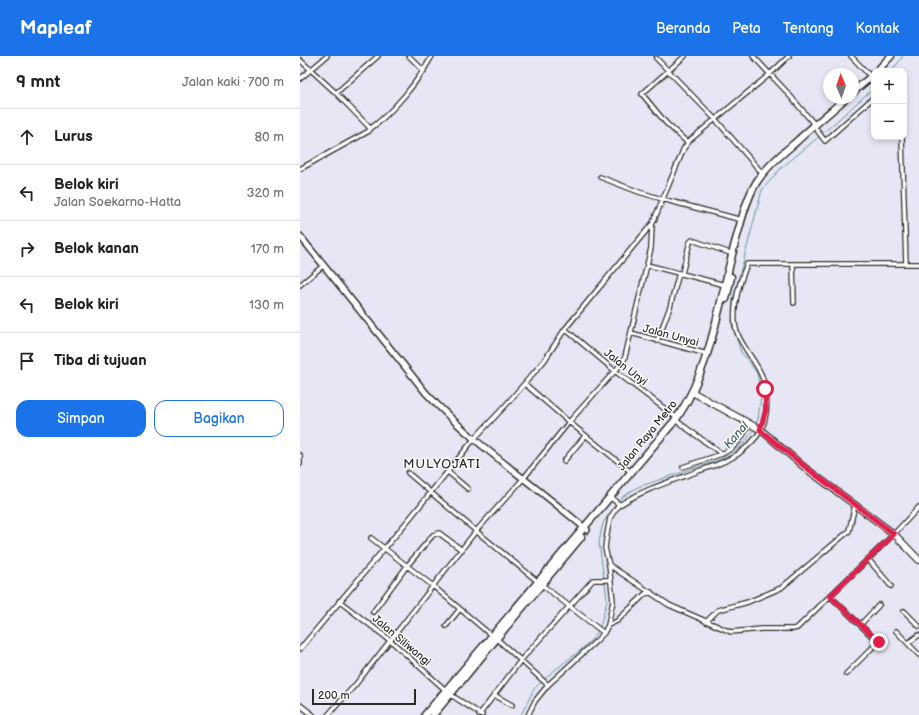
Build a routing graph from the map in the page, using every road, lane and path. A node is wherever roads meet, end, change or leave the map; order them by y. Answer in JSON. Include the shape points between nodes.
{"nodes":[{"id":1,"x":327,"y":56,"type":"edge"},
{"id":2,"x":378,"y":56,"type":"edge"},
{"id":3,"x":409,"y":56,"type":"edge"},
{"id":4,"x":432,"y":56,"type":"edge"},
{"id":5,"x":685,"y":56,"type":"edge"},
{"id":6,"x":752,"y":56,"type":"edge"},
{"id":7,"x":789,"y":56,"type":"edge"},
{"id":8,"x":851,"y":56,"type":"edge"},
{"id":9,"x":891,"y":56,"type":"edge"},
{"id":10,"x":896,"y":56,"type":"edge"},
{"id":11,"x":656,"y":58,"type":"dead end"},
{"id":12,"x":300,"y":60,"type":"edge"},
{"id":13,"x":880,"y":68,"type":"edge"},
{"id":14,"x":885,"y":68,"type":"edge"},
{"id":15,"x":311,"y":70,"type":"junction"},
{"id":16,"x":424,"y":71,"type":"junction"},
{"id":17,"x":669,"y":71,"type":"junction"},
{"id":18,"x":770,"y":74,"type":"junction"},
{"id":19,"x":871,"y":74,"type":"edge"},
{"id":20,"x":871,"y":78,"type":"edge"},
{"id":21,"x":871,"y":78,"type":"edge"},
{"id":22,"x":300,"y":79,"type":"edge"},
{"id":23,"x":859,"y":87,"type":"edge"},
{"id":24,"x":859,"y":90,"type":"edge"},
{"id":25,"x":336,"y":93,"type":"junction"},
{"id":26,"x":871,"y":100,"type":"edge"},
{"id":27,"x":840,"y":104,"type":"edge"},
{"id":28,"x":843,"y":104,"type":"edge"},
{"id":29,"x":716,"y":120,"type":"junction"},
{"id":30,"x":815,"y":127,"type":"junction"},
{"id":31,"x":370,"y":129,"type":"junction"},
{"id":32,"x":902,"y":140,"type":"edge"},
{"id":33,"x":688,"y":143,"type":"junction"},
{"id":34,"x":300,"y":168,"type":"edge"},
{"id":35,"x":763,"y":174,"type":"junction"},
{"id":36,"x":600,"y":177,"type":"dead end"},
{"id":37,"x":662,"y":199,"type":"junction"},
{"id":38,"x":742,"y":220,"type":"junction"},
{"id":39,"x":652,"y":225,"type":"junction"},
{"id":40,"x":301,"y":238,"type":"edge"},
{"id":41,"x":733,"y":254,"type":"junction"},
{"id":42,"x":793,"y":264,"type":"junction"},
{"id":43,"x":906,"y":264,"type":"junction"},
{"id":44,"x":919,"y":264,"type":"edge"},
{"id":45,"x":324,"y":265,"type":"junction"},
{"id":46,"x":647,"y":265,"type":"junction"},
{"id":47,"x":681,"y":273,"type":"junction"},
{"id":48,"x":300,"y":285,"type":"edge"},
{"id":49,"x":725,"y":285,"type":"junction"},
{"id":50,"x":794,"y":303,"type":"dead end"},
{"id":51,"x":565,"y":329,"type":"junction"},
{"id":52,"x":631,"y":334,"type":"junction"},
{"id":53,"x":657,"y":341,"type":"junction"},
{"id":54,"x":707,"y":354,"type":"junction"},
{"id":55,"x":615,"y":371,"type":"junction"},
{"id":56,"x":525,"y":384,"type":"junction"},
{"id":57,"x":694,"y":393,"type":"junction"},
{"id":58,"x":677,"y":420,"type":"junction"},
{"id":59,"x":569,"y":422,"type":"junction"},
{"id":60,"x":750,"y":424,"type":"junction"},
{"id":61,"x":759,"y":430,"type":"junction"},
{"id":62,"x":585,"y":436,"type":"junction"},
{"id":63,"x":474,"y":438,"type":"junction"},
{"id":64,"x":722,"y":454,"type":"junction"},
{"id":65,"x":300,"y":455,"type":"edge"},
{"id":66,"x":564,"y":461,"type":"dead end"},
{"id":67,"x":300,"y":464,"type":"edge"},
{"id":68,"x":683,"y":467,"type":"dead end"},
{"id":69,"x":448,"y":472,"type":"junction"},
{"id":70,"x":631,"y":472,"type":"junction"},
{"id":71,"x":408,"y":473,"type":"dead end"},
{"id":72,"x":523,"y":479,"type":"junction"},
{"id":73,"x":468,"y":489,"type":"dead end"},
{"id":74,"x":431,"y":491,"type":"junction"},
{"id":75,"x":612,"y":499,"type":"junction"},
{"id":76,"x":618,"y":505,"type":"junction"},
{"id":77,"x":855,"y":505,"type":"junction"},
{"id":78,"x":919,"y":507,"type":"edge"},
{"id":79,"x":586,"y":528,"type":"junction"},
{"id":80,"x":476,"y":531,"type":"junction"},
{"id":81,"x":894,"y":534,"type":"junction"},
{"id":82,"x":371,"y":538,"type":"dead end"},
{"id":83,"x":384,"y":549,"type":"junction"},
{"id":84,"x":462,"y":550,"type":"junction"},
{"id":85,"x":868,"y":559,"type":"junction"},
{"id":86,"x":919,"y":560,"type":"edge"},
{"id":87,"x":609,"y":565,"type":"junction"},
{"id":88,"x":407,"y":566,"type":"junction"},
{"id":89,"x":610,"y":580,"type":"junction"},
{"id":90,"x":540,"y":583,"type":"junction"},
{"id":91,"x":433,"y":586,"type":"junction"},
{"id":92,"x":891,"y":586,"type":"dead end"},
{"id":93,"x":651,"y":592,"type":"junction"},
{"id":94,"x":830,"y":596,"type":"junction"},
{"id":95,"x":339,"y":601,"type":"junction"},
{"id":96,"x":879,"y":605,"type":"dead end"},
{"id":97,"x":569,"y":606,"type":"junction"},
{"id":98,"x":460,"y":609,"type":"junction"},
{"id":99,"x":904,"y":611,"type":"dead end"},
{"id":100,"x":373,"y":612,"type":"dead end"},
{"id":101,"x":706,"y":622,"type":"junction"},
{"id":102,"x":608,"y":625,"type":"junction"},
{"id":103,"x":860,"y":625,"type":"junction"},
{"id":104,"x":446,"y":626,"type":"dead end"},
{"id":105,"x":919,"y":626,"type":"edge"},
{"id":106,"x":896,"y":631,"type":"dead end"},
{"id":107,"x":603,"y":632,"type":"junction"},
{"id":108,"x":919,"y":635,"type":"edge"},
{"id":109,"x":494,"y":638,"type":"junction"},
{"id":110,"x":391,"y":640,"type":"junction"},
{"id":111,"x":908,"y":643,"type":"junction"},
{"id":112,"x":300,"y":649,"type":"edge"},
{"id":113,"x":919,"y":655,"type":"edge"},
{"id":114,"x":521,"y":660,"type":"junction"},
{"id":115,"x":846,"y":674,"type":"dead end"},
{"id":116,"x":547,"y":684,"type":"junction"},
{"id":117,"x":449,"y":692,"type":"junction"},
{"id":118,"x":494,"y":695,"type":"junction"},
{"id":119,"x":300,"y":705,"type":"edge"},
{"id":120,"x":512,"y":705,"type":"dead end"},
{"id":121,"x":313,"y":715,"type":"edge"},
{"id":122,"x":328,"y":715,"type":"edge"},
{"id":123,"x":425,"y":715,"type":"edge"},
{"id":124,"x":433,"y":715,"type":"edge"},
{"id":125,"x":481,"y":715,"type":"edge"},
{"id":126,"x":528,"y":715,"type":"edge"}],
"edges":[{"from":1,"to":15,"type":"street"},
{"from":2,"to":25,"type":"street"},
{"from":3,"to":16,"type":"street"},
{"from":4,"to":16,"type":"street"},
{"from":5,"to":17,"type":"street"},
{"from":6,"to":18,"type":"street"},
{"from":7,"to":18,"type":"street"},
{"from":8,"to":19,"type":"street"},
{"from":9,"to":13,"type":"highway"},
{"from":10,"to":14,"type":"highway"},
{"from":11,"to":17,"type":"street"},
{"from":12,"to":15,"type":"street"},
{"from":15,"to":22,"type":"street"},
{"from":15,"to":25,"type":"street"},
{"from":16,"to":31,"type":"street","via":[[381,121]]},
{"from":17,"to":29,"type":"street"},
{"from":17,"to":33,"type":"street","via":[[642,94],[666,123]]},
{"from":18,"to":29,"type":"street"},
{"from":18,"to":30,"type":"street"},
{"from":20,"to":23,"type":"highway"},
{"from":21,"to":24,"type":"highway"},
{"from":25,"to":31,"type":"street"},
{"from":26,"to":30,"type":"street","via":[[825,141]]},
{"from":27,"to":30,"type":"highway"},
{"from":28,"to":30,"type":"highway"},
{"from":29,"to":33,"type":"street"},
{"from":29,"to":35,"type":"street"},
{"from":30,"to":35,"type":"highway","via":[[784,152]]},
{"from":30,"to":57,"type":"highway","via":[[776,163],[755,192],[736,253],[711,355]]},
{"from":31,"to":34,"type":"street"},
{"from":32,"to":43,"type":"street"},
{"from":33,"to":37,"type":"street"},
{"from":35,"to":38,"type":"highway","via":[[752,192]]},
{"from":36,"to":37,"type":"street"},
{"from":37,"to":38,"type":"street"},
{"from":37,"to":39,"type":"street"},
{"from":38,"to":41,"type":"highway"},
{"from":39,"to":46,"type":"street"},
{"from":39,"to":51,"type":"street"},
{"from":40,"to":45,"type":"street"},
{"from":41,"to":47,"type":"street","via":[[692,240]]},
{"from":41,"to":49,"type":"highway"},
{"from":42,"to":43,"type":"street"},
{"from":42,"to":50,"type":"street"},
{"from":42,"to":61,"type":"street","via":[[747,264],[742,275],[735,324],[742,342],[761,374],[765,389],[766,410]]},
{"from":43,"to":44,"type":"street"},
{"from":45,"to":48,"type":"street"},
{"from":45,"to":63,"type":"street","via":[[426,393],[443,412]]},
{"from":46,"to":47,"type":"street"},
{"from":46,"to":52,"type":"street"},
{"from":47,"to":49,"type":"street"},
{"from":47,"to":53,"type":"street"},
{"from":49,"to":54,"type":"highway"},
{"from":51,"to":55,"type":"street","name":"Jalan Unyi"},
{"from":51,"to":56,"type":"street"},
{"from":52,"to":53,"type":"street","name":"Jalan Unyai"},
{"from":52,"to":55,"type":"street","via":[[624,359]]},
{"from":53,"to":54,"type":"street","name":"Jalan Unyai"},
{"from":54,"to":57,"type":"highway"},
{"from":55,"to":58,"type":"street","name":"Jalan Unyi"},
{"from":55,"to":59,"type":"street"},
{"from":56,"to":59,"type":"street"},
{"from":56,"to":63,"type":"street"},
{"from":57,"to":58,"type":"highway"},
{"from":57,"to":60,"type":"main road"},
{"from":58,"to":64,"type":"street","name":"Jalan Unyi"},
{"from":58,"to":70,"type":"highway","name":"Jalan Raya Metro"},
{"from":58,"to":75,"type":"highway"},
{"from":59,"to":62,"type":"street"},
{"from":59,"to":72,"type":"street"},
{"from":60,"to":61,"type":"main road"},
{"from":60,"to":64,"type":"street","via":[[740,441]]},
{"from":61,"to":76,"type":"street","via":[[746,448],[733,458],[643,491]]},
{"from":61,"to":77,"type":"main road"},
{"from":62,"to":66,"type":"street"},
{"from":62,"to":70,"type":"street"},
{"from":63,"to":69,"type":"street"},
{"from":63,"to":72,"type":"street"},
{"from":64,"to":68,"type":"street"},
{"from":65,"to":67,"type":"street"},
{"from":69,"to":73,"type":"street"},
{"from":69,"to":74,"type":"street"},
{"from":70,"to":79,"type":"highway","name":"Jalan Raya Metro"},
{"from":71,"to":74,"type":"street"},
{"from":72,"to":79,"type":"street"},
{"from":72,"to":80,"type":"street"},
{"from":74,"to":80,"type":"street"},
{"from":74,"to":83,"type":"street"},
{"from":75,"to":76,"type":"street"},
{"from":75,"to":79,"type":"highway"},
{"from":76,"to":87,"type":"street","via":[[610,518],[607,532],[605,548]]},
{"from":77,"to":81,"type":"main road"},
{"from":77,"to":101,"type":"street","via":[[848,531],[781,588],[748,602],[718,610]]},
{"from":78,"to":81,"type":"street"},
{"from":79,"to":90,"type":"highway"},
{"from":80,"to":84,"type":"street"},
{"from":80,"to":90,"type":"street"},
{"from":81,"to":85,"type":"street"},
{"from":81,"to":86,"type":"main road"},
{"from":82,"to":83,"type":"street"},
{"from":83,"to":88,"type":"street"},
{"from":83,"to":95,"type":"street"},
{"from":84,"to":88,"type":"street","via":[[442,534],[436,533]]},
{"from":84,"to":91,"type":"street"},
{"from":85,"to":92,"type":"street"},
{"from":85,"to":94,"type":"street"},
{"from":87,"to":89,"type":"street"},
{"from":87,"to":93,"type":"street"},
{"from":88,"to":91,"type":"street"},
{"from":88,"to":100,"type":"street"},
{"from":89,"to":97,"type":"street","via":[[594,580]]},
{"from":89,"to":102,"type":"street","via":[[613,605]]},
{"from":90,"to":97,"type":"street"},
{"from":90,"to":109,"type":"highway"},
{"from":91,"to":98,"type":"street"},
{"from":91,"to":110,"type":"street"},
{"from":93,"to":101,"type":"street"},
{"from":93,"to":102,"type":"street","via":[[645,594],[617,621]]},
{"from":94,"to":101,"type":"street","via":[[798,628],[734,633]]},
{"from":94,"to":103,"type":"street"},
{"from":95,"to":110,"type":"street","name":"Jalan Siliwangi"},
{"from":95,"to":112,"type":"street"},
{"from":96,"to":103,"type":"street"},
{"from":97,"to":107,"type":"street"},
{"from":97,"to":114,"type":"street"},
{"from":98,"to":104,"type":"street"},
{"from":98,"to":109,"type":"street"},
{"from":99,"to":105,"type":"street"},
{"from":102,"to":107,"type":"street"},
{"from":103,"to":115,"type":"street","via":[[878,643]]},
{"from":106,"to":111,"type":"street"},
{"from":107,"to":116,"type":"street","via":[[583,654]]},
{"from":108,"to":111,"type":"street"},
{"from":109,"to":114,"type":"street"},
{"from":109,"to":117,"type":"highway"},
{"from":110,"to":117,"type":"street","name":"Jalan Siliwangi"},
{"from":110,"to":122,"type":"street"},
{"from":111,"to":113,"type":"street"},
{"from":114,"to":116,"type":"street"},
{"from":114,"to":118,"type":"street"},
{"from":116,"to":126,"type":"street"},
{"from":117,"to":123,"type":"highway"},
{"from":117,"to":124,"type":"highway"},
{"from":117,"to":125,"type":"street","name":"Jalan Siliwangi"},
{"from":118,"to":120,"type":"street"},
{"from":118,"to":125,"type":"street"},
{"from":119,"to":121,"type":"street"}]}
